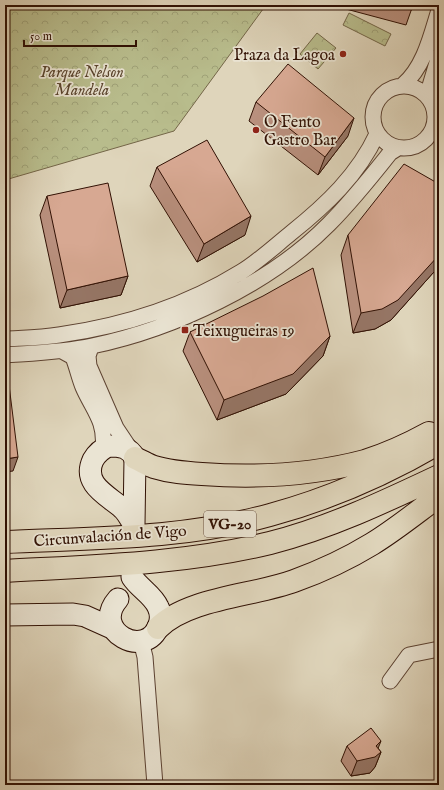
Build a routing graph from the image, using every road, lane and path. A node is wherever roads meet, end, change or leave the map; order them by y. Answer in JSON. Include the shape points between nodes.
{"nodes":[{"id":1,"x":439,"y":10,"type":"edge"},
{"id":2,"x":439,"y":56,"type":"edge"},
{"id":3,"x":403,"y":85,"type":"junction"},
{"id":4,"x":427,"y":96,"type":"junction"},
{"id":5,"x":377,"y":134,"type":"junction"},
{"id":6,"x":398,"y":148,"type":"junction"},
{"id":7,"x":5,"y":339,"type":"edge"},
{"id":8,"x":91,"y":347,"type":"junction"},
{"id":9,"x":62,"y":351,"type":"junction"},
{"id":10,"x":5,"y":355,"type":"edge"},
{"id":11,"x":439,"y":428,"type":"edge"},
{"id":12,"x":439,"y":443,"type":"edge"},
{"id":13,"x":103,"y":448,"type":"junction"},
{"id":14,"x":134,"y":455,"type":"junction"},
{"id":15,"x":439,"y":476,"type":"edge"},
{"id":16,"x":439,"y":496,"type":"edge"},
{"id":17,"x":5,"y":542,"type":"edge"},
{"id":18,"x":5,"y":571,"type":"edge"},
{"id":19,"x":121,"y":597,"type":"junction"},
{"id":20,"x":73,"y":614,"type":"junction"},
{"id":21,"x":5,"y":615,"type":"edge"},
{"id":22,"x":114,"y":629,"type":"junction"},
{"id":23,"x":149,"y":635,"type":"junction"},
{"id":24,"x":439,"y":649,"type":"edge"},
{"id":25,"x":390,"y":681,"type":"dead end"},
{"id":26,"x":155,"y":785,"type":"edge"}],
"edges":[{"from":1,"to":3,"type":"street","via":[[419,64]]},
{"from":2,"to":4,"type":"street"},
{"from":3,"to":4,"type":"street","via":[[412,86]]},
{"from":3,"to":5,"type":"street","via":[[392,87],[376,102],[372,112]]},
{"from":4,"to":6,"type":"street","via":[[435,109],[436,117],[430,134],[416,146]]},
{"from":5,"to":6,"type":"street"},
{"from":5,"to":7,"type":"street","via":[[365,157],[347,182],[319,210],[241,272],[189,299],[115,324],[58,335]]},
{"from":6,"to":8,"type":"street","via":[[390,153],[329,225],[284,262],[249,285],[182,319],[129,338]]},
{"from":8,"to":9,"type":"street"},
{"from":8,"to":14,"type":"street","via":[[88,356],[89,366],[116,428]]},
{"from":9,"to":10,"type":"street"},
{"from":9,"to":13,"type":"street","via":[[73,357],[84,387],[102,421]]},
{"from":11,"to":14,"type":"highway","via":[[410,443],[366,460],[289,475],[243,476],[179,472],[154,467]]},
{"from":12,"to":17,"type":"highway","name":"Circunvalación de Vigo","number":"VG-20","via":[[414,458],[332,496],[269,516],[152,534]]},
{"from":13,"to":14,"type":"main road","via":[[125,448]]},
{"from":13,"to":14,"type":"main road","via":[[93,461],[90,471],[92,480],[104,496],[122,508],[134,525]]},
{"from":15,"to":18,"type":"highway","name":"Circunvalación de Vigo","number":"VG-20","via":[[337,522],[271,542],[183,558]]},
{"from":16,"to":23,"type":"highway","via":[[371,545],[317,571],[269,589],[186,609]]},
{"from":19,"to":20,"type":"main road","via":[[98,608]]},
{"from":19,"to":22,"type":"main road","via":[[113,606],[111,614]]},
{"from":19,"to":23,"type":"main road","via":[[130,585],[132,577],[158,607],[160,614]]},
{"from":20,"to":21,"type":"main road"},
{"from":20,"to":22,"type":"main road","via":[[85,616]]},
{"from":22,"to":23,"type":"main road","via":[[125,640]]},
{"from":23,"to":26,"type":"street","via":[[145,657]]},
{"from":24,"to":25,"type":"street","via":[[409,655]]}]}
